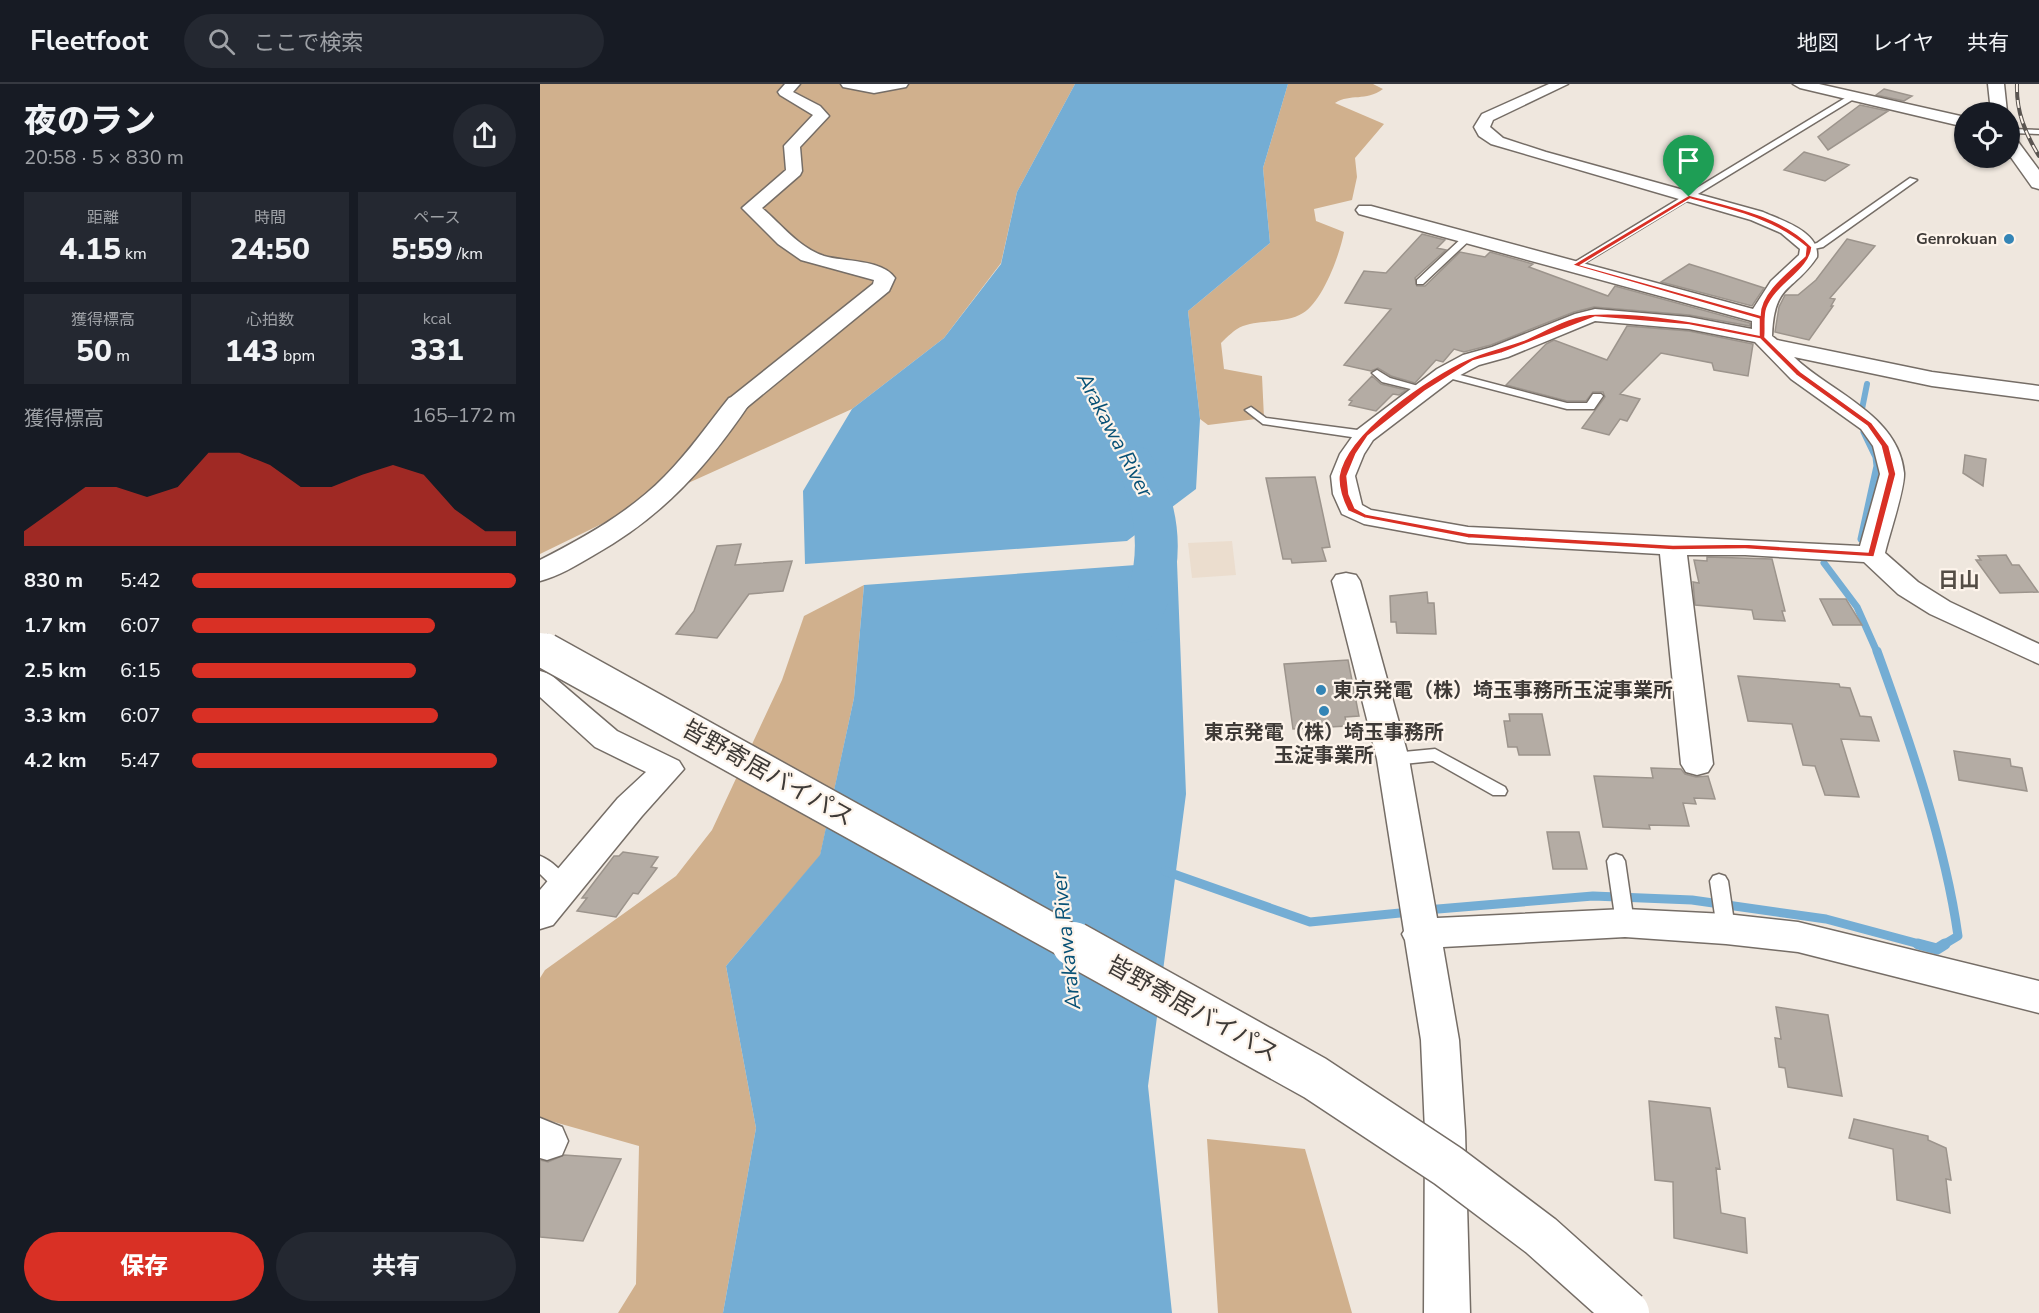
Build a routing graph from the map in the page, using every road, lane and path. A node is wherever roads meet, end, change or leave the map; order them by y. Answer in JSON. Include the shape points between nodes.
{"nodes":[{"id":1,"x":793,"y":84,"type":"edge"},
{"id":2,"x":848,"y":84,"type":"edge"},
{"id":3,"x":901,"y":84,"type":"edge"},
{"id":4,"x":1561,"y":84,"type":"edge"},
{"id":5,"x":1800,"y":84,"type":"edge"},
{"id":6,"x":1996,"y":84,"type":"edge"},
{"id":7,"x":1853,"y":97,"type":"junction"},
{"id":8,"x":1998,"y":102,"type":"edge"},
{"id":9,"x":1954,"y":120,"type":"edge"},
{"id":10,"x":2020,"y":132,"type":"edge"},
{"id":11,"x":2039,"y":132,"type":"edge"},
{"id":12,"x":2020,"y":157,"type":"edge"},
{"id":13,"x":1913,"y":180,"type":"dead end"},
{"id":14,"x":2039,"y":183,"type":"edge"},
{"id":15,"x":1689,"y":197,"type":"junction"},
{"id":16,"x":1365,"y":210,"type":"dead end"},
{"id":17,"x":1467,"y":238,"type":"junction"},
{"id":18,"x":1809,"y":247,"type":"junction"},
{"id":19,"x":1575,"y":265,"type":"junction"},
{"id":20,"x":1420,"y":282,"type":"dead end"},
{"id":21,"x":1765,"y":333,"type":"junction"},
{"id":22,"x":1377,"y":373,"type":"dead end"},
{"id":23,"x":1445,"y":374,"type":"junction"},
{"id":24,"x":1423,"y":389,"type":"junction"},
{"id":25,"x":2039,"y":393,"type":"edge"},
{"id":26,"x":1597,"y":396,"type":"dead end"},
{"id":27,"x":738,"y":403,"type":"joint"},
{"id":28,"x":1251,"y":410,"type":"dead end"},
{"id":29,"x":1365,"y":435,"type":"junction"},
{"id":30,"x":1673,"y":548,"type":"junction"},
{"id":31,"x":1871,"y":555,"type":"junction"},
{"id":32,"x":540,"y":572,"type":"edge"},
{"id":33,"x":1346,"y":581,"type":"dead end"},
{"id":34,"x":2039,"y":655,"type":"edge"},
{"id":35,"x":542,"y":676,"type":"edge"},
{"id":36,"x":1393,"y":759,"type":"junction"},
{"id":37,"x":1697,"y":764,"type":"dead end"},
{"id":38,"x":1499,"y":791,"type":"dead end"},
{"id":39,"x":1616,"y":861,"type":"dead end"},
{"id":40,"x":540,"y":863,"type":"edge"},
{"id":41,"x":1719,"y":881,"type":"dead end"},
{"id":42,"x":563,"y":885,"type":"junction"},
{"id":43,"x":540,"y":915,"type":"edge"},
{"id":44,"x":1625,"y":923,"type":"junction"},
{"id":45,"x":1726,"y":929,"type":"junction"},
{"id":46,"x":1420,"y":934,"type":"junction"},
{"id":47,"x":2039,"y":997,"type":"edge"},
{"id":48,"x":1447,"y":1313,"type":"edge"},
{"id":49,"x":1627,"y":1313,"type":"edge"}],
"edges":[{"from":1,"to":27,"type":"street","via":[[785,92],[789,97],[817,110],[821,116],[792,146],[794,171],[751,207],[783,239],[807,256],[873,271],[885,278],[882,287]]},
{"from":2,"to":3,"type":"street","via":[[874,89]]},
{"from":4,"to":15,"type":"street","via":[[1487,117],[1482,127],[1485,133],[1540,155]]},
{"from":5,"to":7,"type":"street"},
{"from":6,"to":8,"type":"main road"},
{"from":7,"to":9,"type":"street"},
{"from":7,"to":15,"type":"lane"},
{"from":10,"to":11,"type":"lane"},
{"from":12,"to":14,"type":"main road"},
{"from":13,"to":18,"type":"lane","via":[[1820,245]]},
{"from":15,"to":18,"type":"street","via":[[1757,216],[1787,229]]},
{"from":15,"to":19,"type":"lane"},
{"from":16,"to":17,"type":"street"},
{"from":17,"to":19,"type":"street"},
{"from":17,"to":20,"type":"lane"},
{"from":18,"to":21,"type":"street","via":[[1808,257],[1763,309]]},
{"from":19,"to":21,"type":"street"},
{"from":21,"to":23,"type":"street","via":[[1595,315],[1471,360]]},
{"from":21,"to":25,"type":"street","via":[[1932,379]]},
{"from":21,"to":31,"type":"street","via":[[1799,374],[1869,424],[1885,446],[1892,474]]},
{"from":22,"to":24,"type":"lane","via":[[1386,380]]},
{"from":23,"to":24,"type":"street"},
{"from":23,"to":26,"type":"lane","via":[[1566,406],[1590,407]]},
{"from":24,"to":29,"type":"street"},
{"from":27,"to":32,"type":"main road","via":[[675,482],[645,509],[610,534]]},
{"from":28,"to":29,"type":"lane","via":[[1263,421]]},
{"from":29,"to":30,"type":"street","via":[[1343,476],[1351,509],[1364,516],[1468,535]]},
{"from":30,"to":31,"type":"street","via":[[1745,547]]},
{"from":30,"to":37,"type":"street"},
{"from":31,"to":34,"type":"street","via":[[1908,588],[1940,608]]},
{"from":33,"to":36,"type":"street"},
{"from":35,"to":42,"type":"street","via":[[606,739],[668,769]]},
{"from":35,"to":49,"type":"main road","name":"皆野寄居バイパス","bridge":true,"via":[[1315,1078],[1448,1166],[1541,1236]]},
{"from":36,"to":38,"type":"lane","via":[[1435,755]]},
{"from":36,"to":46,"type":"street"},
{"from":39,"to":44,"type":"lane"},
{"from":40,"to":42,"type":"lane"},
{"from":41,"to":45,"type":"lane"},
{"from":42,"to":43,"type":"street"},
{"from":44,"to":45,"type":"street"},
{"from":44,"to":46,"type":"street"},
{"from":45,"to":47,"type":"street","via":[[1798,937]]},
{"from":46,"to":48,"type":"street","via":[[1440,1040]]}]}
